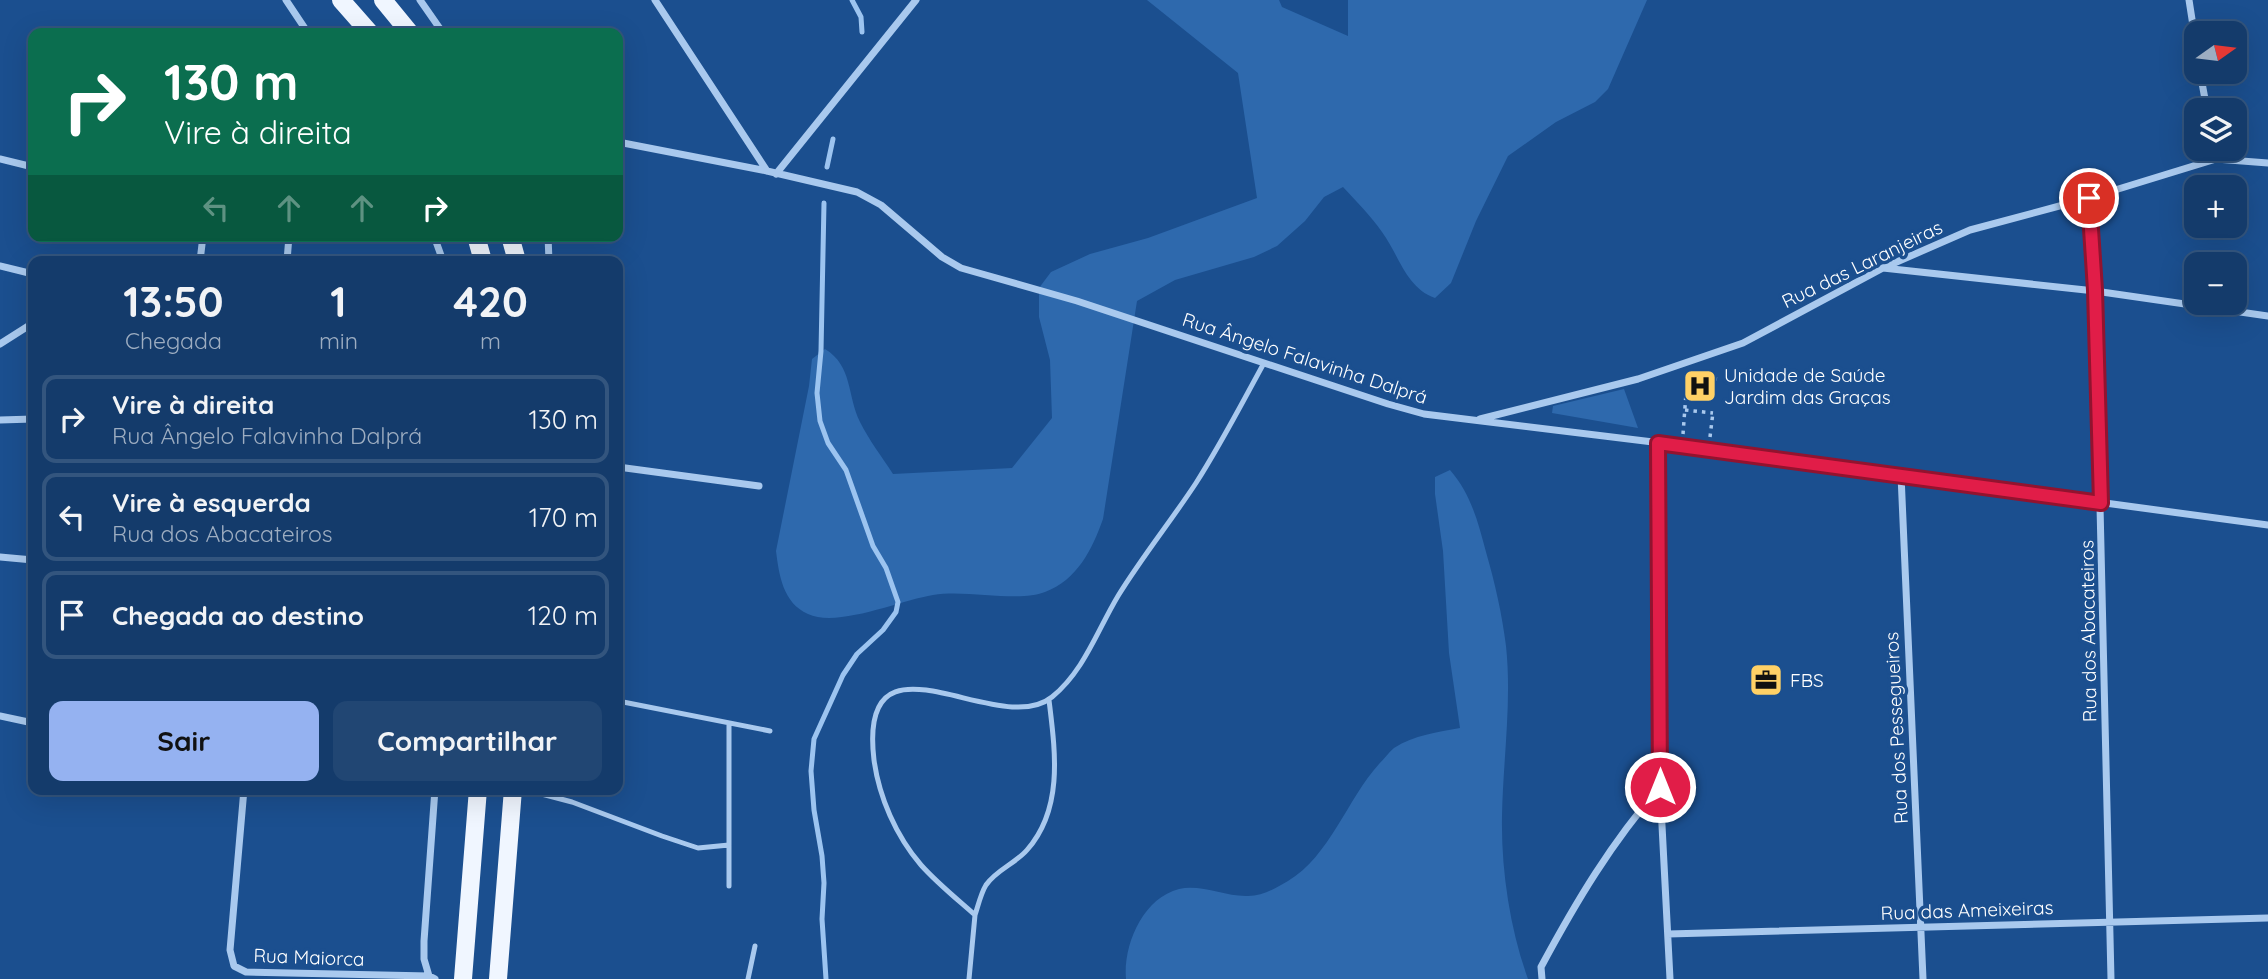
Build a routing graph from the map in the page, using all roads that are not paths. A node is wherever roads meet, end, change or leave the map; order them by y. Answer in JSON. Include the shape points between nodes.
{"nodes":[{"id":1,"x":286,"y":0,"type":"edge"},
{"id":2,"x":341,"y":0,"type":"edge"},
{"id":3,"x":383,"y":0,"type":"edge"},
{"id":4,"x":420,"y":0,"type":"edge"},
{"id":5,"x":655,"y":0,"type":"edge"},
{"id":6,"x":916,"y":0,"type":"edge"},
{"id":7,"x":2189,"y":0,"type":"edge"},
{"id":8,"x":2192,"y":21,"type":"edge"},
{"id":9,"x":305,"y":28,"type":"edge"},
{"id":10,"x":366,"y":28,"type":"edge"},
{"id":11,"x":406,"y":28,"type":"edge"},
{"id":12,"x":440,"y":28,"type":"edge"},
{"id":13,"x":623,"y":143,"type":"edge"},
{"id":14,"x":0,"y":159,"type":"edge"},
{"id":15,"x":2209,"y":161,"type":"edge"},
{"id":16,"x":2242,"y":161,"type":"edge"},
{"id":17,"x":2268,"y":163,"type":"edge"},
{"id":18,"x":28,"y":166,"type":"edge"},
{"id":19,"x":766,"y":171,"type":"junction"},
{"id":20,"x":776,"y":174,"type":"junction"},
{"id":21,"x":2089,"y":198,"type":"junction"},
{"id":22,"x":0,"y":266,"type":"edge"},
{"id":23,"x":1882,"y":268,"type":"junction"},
{"id":24,"x":28,"y":273,"type":"edge"},
{"id":25,"x":2095,"y":290,"type":"junction"},
{"id":26,"x":2268,"y":316,"type":"edge"},
{"id":27,"x":28,"y":326,"type":"edge"},
{"id":28,"x":0,"y":344,"type":"edge"},
{"id":29,"x":1264,"y":363,"type":"junction"},
{"id":30,"x":28,"y":419,"type":"edge"},
{"id":31,"x":0,"y":420,"type":"edge"},
{"id":32,"x":1476,"y":420,"type":"junction"},
{"id":33,"x":1658,"y":443,"type":"junction"},
{"id":34,"x":623,"y":468,"type":"edge"},
{"id":35,"x":1901,"y":475,"type":"junction"},
{"id":36,"x":759,"y":486,"type":"dead end"},
{"id":37,"x":2101,"y":503,"type":"junction"},
{"id":38,"x":2268,"y":526,"type":"edge"},
{"id":39,"x":0,"y":557,"type":"edge"},
{"id":40,"x":28,"y":560,"type":"edge"},
{"id":41,"x":1049,"y":699,"type":"junction"},
{"id":42,"x":623,"y":702,"type":"edge"},
{"id":43,"x":0,"y":716,"type":"edge"},
{"id":44,"x":28,"y":722,"type":"edge"},
{"id":45,"x":729,"y":723,"type":"junction"},
{"id":46,"x":770,"y":731,"type":"dead end"},
{"id":47,"x":1660,"y":787,"type":"junction"},
{"id":48,"x":243,"y":795,"type":"edge"},
{"id":49,"x":435,"y":795,"type":"edge"},
{"id":50,"x":478,"y":795,"type":"edge"},
{"id":51,"x":512,"y":795,"type":"edge"},
{"id":52,"x":545,"y":795,"type":"edge"},
{"id":53,"x":729,"y":845,"type":"junction"},
{"id":54,"x":729,"y":886,"type":"dead end"},
{"id":55,"x":975,"y":915,"type":"junction"},
{"id":56,"x":2268,"y":918,"type":"edge"},
{"id":57,"x":2109,"y":922,"type":"junction"},
{"id":58,"x":1921,"y":928,"type":"junction"},
{"id":59,"x":1668,"y":934,"type":"junction"},
{"id":60,"x":755,"y":946,"type":"dead end"},
{"id":61,"x":432,"y":977,"type":"edge"},
{"id":62,"x":463,"y":979,"type":"edge"},
{"id":63,"x":498,"y":979,"type":"edge"},
{"id":64,"x":748,"y":979,"type":"edge"},
{"id":65,"x":969,"y":979,"type":"edge"},
{"id":66,"x":1542,"y":979,"type":"edge"},
{"id":67,"x":1670,"y":979,"type":"edge"},
{"id":68,"x":1923,"y":979,"type":"edge"},
{"id":69,"x":2111,"y":979,"type":"edge"}],
"edges":[{"from":1,"to":9,"type":"street"},
{"from":2,"to":10,"type":"main road"},
{"from":3,"to":11,"type":"main road"},
{"from":4,"to":12,"type":"street"},
{"from":5,"to":19,"type":"street"},
{"from":6,"to":20,"type":"street"},
{"from":7,"to":8,"type":"street"},
{"from":13,"to":19,"type":"street","name":"Rua Ângelo Falavinha Dalprá"},
{"from":14,"to":18,"type":"street"},
{"from":15,"to":21,"type":"street","name":"Rua das Laranjeiras"},
{"from":16,"to":17,"type":"street","name":"Rua das Laranjeiras"},
{"from":19,"to":20,"type":"street","name":"Rua Ângelo Falavinha Dalprá"},
{"from":20,"to":29,"type":"street","name":"Rua Ângelo Falavinha Dalprá","via":[[869,198],[961,268]]},
{"from":21,"to":23,"type":"street","name":"Rua das Laranjeiras","via":[[1970,230]]},
{"from":21,"to":25,"type":"street","name":"Rua dos Abacateiros"},
{"from":22,"to":24,"type":"street"},
{"from":23,"to":25,"type":"street"},
{"from":23,"to":32,"type":"street","name":"Rua das Laranjeiras","via":[[1743,343],[1638,379]]},
{"from":25,"to":26,"type":"street"},
{"from":25,"to":37,"type":"street","name":"Rua dos Abacateiros"},
{"from":27,"to":28,"type":"street"},
{"from":29,"to":32,"type":"street","name":"Rua Ângelo Falavinha Dalprá","via":[[1424,414]]},
{"from":29,"to":41,"type":"lane","via":[[1197,482],[1118,596],[1077,673]]},
{"from":30,"to":31,"type":"street"},
{"from":32,"to":33,"type":"street","name":"Rua Ângelo Falavinha Dalprá"},
{"from":33,"to":35,"type":"street","name":"Rua Ângelo Falavinha Dalprá"},
{"from":33,"to":47,"type":"street"},
{"from":34,"to":36,"type":"street"},
{"from":35,"to":37,"type":"street","name":"Rua Ângelo Falavinha Dalprá"},
{"from":35,"to":58,"type":"street","name":"Rua dos Pessegueiros"},
{"from":37,"to":38,"type":"street","name":"Rua Ângelo Falavinha Dalprá"},
{"from":37,"to":57,"type":"street","name":"Rua dos Abacateiros"},
{"from":39,"to":40,"type":"street"},
{"from":41,"to":55,"type":"lane","via":[[1055,746],[1053,795],[1046,820],[1027,850],[986,884]]},
{"from":41,"to":55,"type":"lane","via":[[1020,709],[919,688],[897,690],[879,704],[872,739],[876,773],[895,829],[921,865]]},
{"from":42,"to":45,"type":"lane"},
{"from":43,"to":44,"type":"street"},
{"from":45,"to":46,"type":"lane"},
{"from":45,"to":53,"type":"lane"},
{"from":47,"to":59,"type":"street"},
{"from":47,"to":66,"type":"street","via":[[1599,864],[1541,967]]},
{"from":48,"to":61,"type":"street","name":"Rua Maiorca","via":[[230,950],[234,966],[246,972]]},
{"from":49,"to":61,"type":"street","via":[[424,941],[424,959]]},
{"from":50,"to":62,"type":"main road"},
{"from":51,"to":63,"type":"main road"},
{"from":52,"to":53,"type":"lane","via":[[698,848]]},
{"from":53,"to":54,"type":"lane"},
{"from":55,"to":65,"type":"lane"},
{"from":56,"to":57,"type":"street","name":"Rua das Ameixeiras"},
{"from":57,"to":58,"type":"street","name":"Rua das Ameixeiras"},
{"from":57,"to":69,"type":"street","name":"Rua dos Abacateiros"},
{"from":58,"to":59,"type":"street","name":"Rua das Ameixeiras"},
{"from":58,"to":68,"type":"street","name":"Rua dos Pessegueiros"},
{"from":59,"to":67,"type":"street"},
{"from":60,"to":64,"type":"lane"}]}
